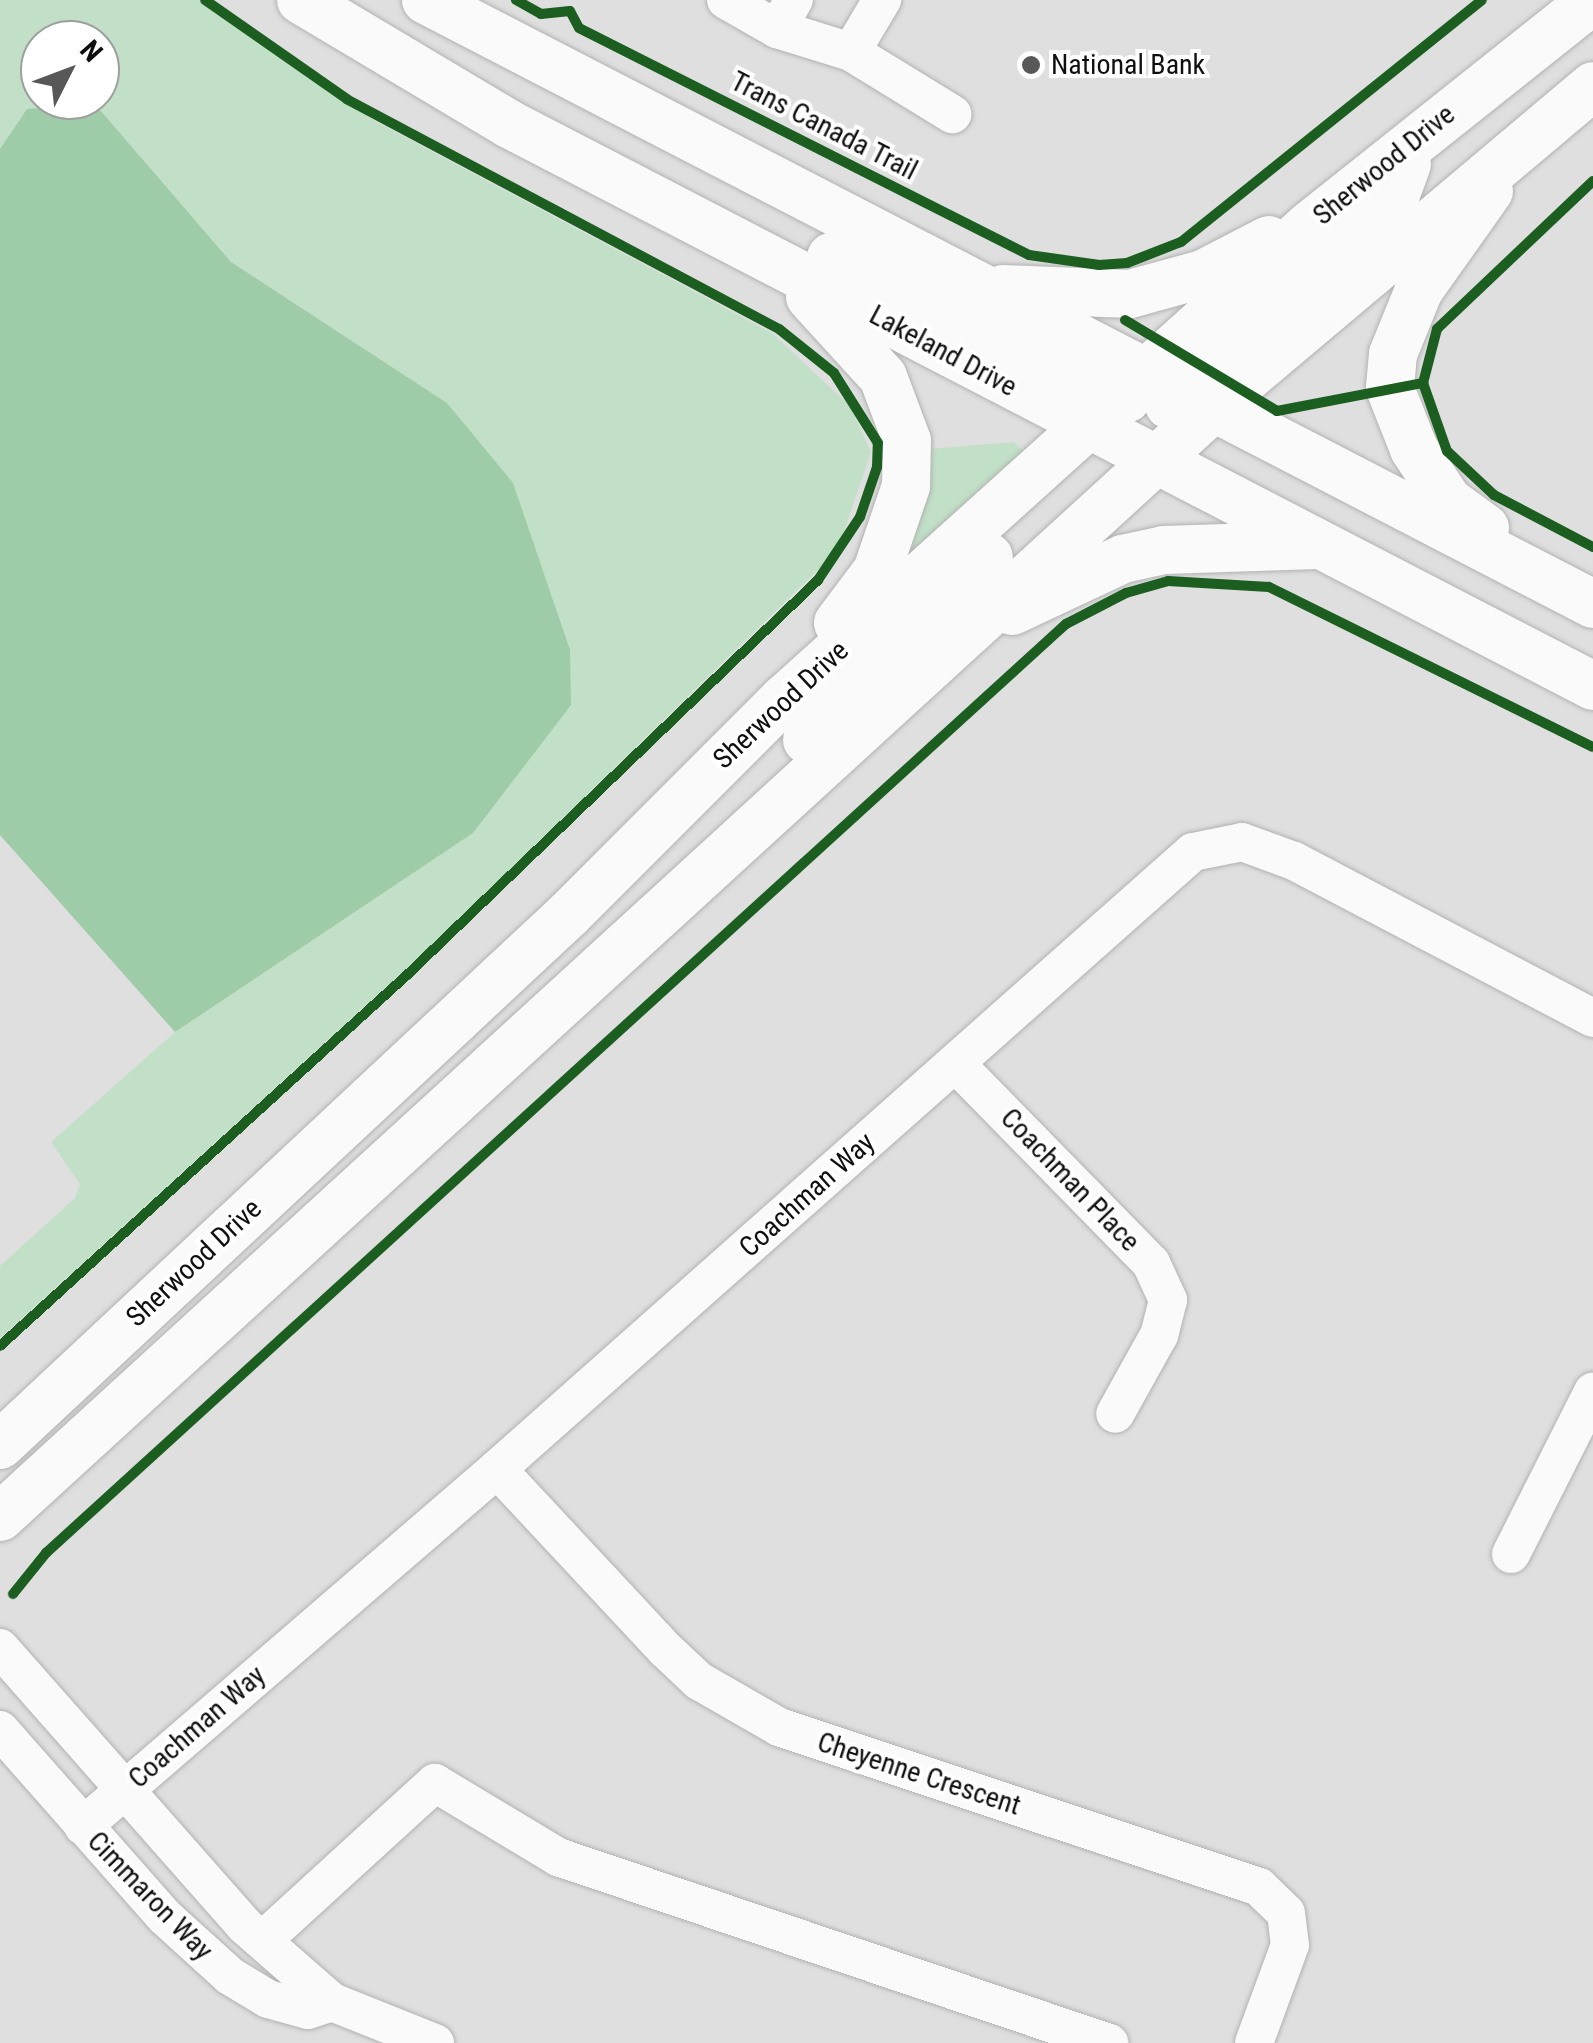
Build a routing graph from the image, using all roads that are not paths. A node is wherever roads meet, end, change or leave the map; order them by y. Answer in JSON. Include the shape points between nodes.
{"nodes":[{"id":1,"x":302,"y":0,"type":"edge"},
{"id":2,"x":426,"y":0,"type":"edge"},
{"id":3,"x":726,"y":0,"type":"edge"},
{"id":4,"x":882,"y":0,"type":"edge"},
{"id":5,"x":1593,"y":0,"type":"edge"},
{"id":6,"x":785,"y":15,"type":"edge"},
{"id":7,"x":851,"y":52,"type":"junction"},
{"id":8,"x":1593,"y":86,"type":"edge"},
{"id":9,"x":952,"y":114,"type":"dead end"},
{"id":10,"x":1418,"y":137,"type":"junction"},
{"id":11,"x":1518,"y":146,"type":"junction"},
{"id":12,"x":592,"y":168,"type":"junction"},
{"id":13,"x":1310,"y":226,"type":"junction"},
{"id":14,"x":735,"y":241,"type":"junction"},
{"id":15,"x":977,"y":286,"type":"junction"},
{"id":16,"x":1147,"y":413,"type":"junction"},
{"id":17,"x":1317,"y":545,"type":"junction"},
{"id":18,"x":1583,"y":599,"type":"edge"},
{"id":19,"x":968,"y":631,"type":"junction"},
{"id":20,"x":1593,"y":686,"type":"edge"},
{"id":21,"x":784,"y":699,"type":"junction"},
{"id":22,"x":708,"y":872,"type":"junction"},
{"id":23,"x":1593,"y":1018,"type":"edge"},
{"id":24,"x":955,"y":1063,"type":"junction"},
{"id":25,"x":1593,"y":1392,"type":"edge"},
{"id":26,"x":1115,"y":1414,"type":"dead end"},
{"id":27,"x":0,"y":1445,"type":"edge"},
{"id":28,"x":498,"y":1470,"type":"junction"},
{"id":29,"x":0,"y":1517,"type":"edge"},
{"id":30,"x":1511,"y":1554,"type":"dead end"},
{"id":31,"x":0,"y":1648,"type":"edge"},
{"id":32,"x":0,"y":1730,"type":"edge"},
{"id":33,"x":125,"y":1789,"type":"junction"},
{"id":34,"x":83,"y":1826,"type":"junction"},
{"id":35,"x":263,"y":1940,"type":"junction"},
{"id":36,"x":332,"y":2002,"type":"junction"},
{"id":37,"x":434,"y":2043,"type":"edge"},
{"id":38,"x":1109,"y":2043,"type":"edge"},
{"id":39,"x":1254,"y":2043,"type":"edge"}],
"edges":[{"from":1,"to":12,"type":"main road","name":"Lakeland Drive"},
{"from":2,"to":15,"type":"main road","name":"Lakeland Drive"},
{"from":3,"to":6,"type":"street"},
{"from":4,"to":7,"type":"street"},
{"from":5,"to":10,"type":"main road","name":"Sherwood Drive"},
{"from":6,"to":7,"type":"street"},
{"from":7,"to":9,"type":"street"},
{"from":8,"to":11,"type":"main road","name":"Sherwood Drive"},
{"from":10,"to":13,"type":"main road","name":"Sherwood Drive"},
{"from":10,"to":16,"type":"main road","via":[[1395,196]]},
{"from":11,"to":16,"type":"main road","name":"Sherwood Drive"},
{"from":11,"to":18,"type":"main road","via":[[1420,290],[1394,354],[1390,388],[1414,448],[1448,502]]},
{"from":12,"to":14,"type":"main road","name":"Lakeland Drive"},
{"from":12,"to":16,"type":"main road","via":[[696,193]]},
{"from":13,"to":15,"type":"main road","via":[[1243,249],[1203,274],[1130,294]]},
{"from":13,"to":16,"type":"main road","name":"Sherwood Drive"},
{"from":14,"to":16,"type":"main road","name":"Lakeland Drive"},
{"from":14,"to":21,"type":"main road","via":[[784,275],[856,342],[894,396],[906,442],[906,486],[877,571]]},
{"from":15,"to":16,"type":"main road","name":"Lakeland Drive"},
{"from":16,"to":17,"type":"main road","name":"Lakeland Drive"},
{"from":16,"to":18,"type":"main road","name":"Lakeland Drive"},
{"from":16,"to":19,"type":"main road","name":"Sherwood Drive"},
{"from":16,"to":21,"type":"main road","name":"Sherwood Drive"},
{"from":16,"to":22,"type":"main road","via":[[962,582],[783,764]]},
{"from":17,"to":19,"type":"main road","via":[[1164,550],[1123,559]]},
{"from":17,"to":20,"type":"main road","name":"Lakeland Drive"},
{"from":19,"to":22,"type":"main road","name":"Sherwood Drive"},
{"from":21,"to":27,"type":"main road","name":"Sherwood Drive","via":[[556,926]]},
{"from":22,"to":29,"type":"main road","name":"Sherwood Drive"},
{"from":23,"to":24,"type":"street","name":"Coachman Way","via":[[1294,860],[1242,842],[1218,842],[1192,852]]},
{"from":24,"to":26,"type":"street","name":"Coachman Place","via":[[1151,1263],[1168,1300],[1160,1335]]},
{"from":24,"to":28,"type":"street","name":"Coachman Way"},
{"from":25,"to":30,"type":"street"},
{"from":28,"to":33,"type":"street","name":"Coachman Way"},
{"from":28,"to":39,"type":"street","name":"Cheyenne Crescent","via":[[666,1651],[699,1680],[779,1727],[1259,1887],[1286,1913],[1290,1945]]},
{"from":31,"to":33,"type":"street","name":"Cimmaron Way"},
{"from":32,"to":34,"type":"street","name":"Cimmaron Way"},
{"from":33,"to":34,"type":"street","name":"Coachman Way"},
{"from":33,"to":35,"type":"street","name":"Cimmaron Way"},
{"from":34,"to":36,"type":"street","name":"Cimmaron Way","via":[[164,1917],[230,1976],[268,2000],[308,2010]]},
{"from":35,"to":36,"type":"street","name":"Cimmaron Way"},
{"from":35,"to":38,"type":"street","via":[[435,1783],[558,1858]]},
{"from":36,"to":37,"type":"street","name":"Cimmaron Way"}]}
